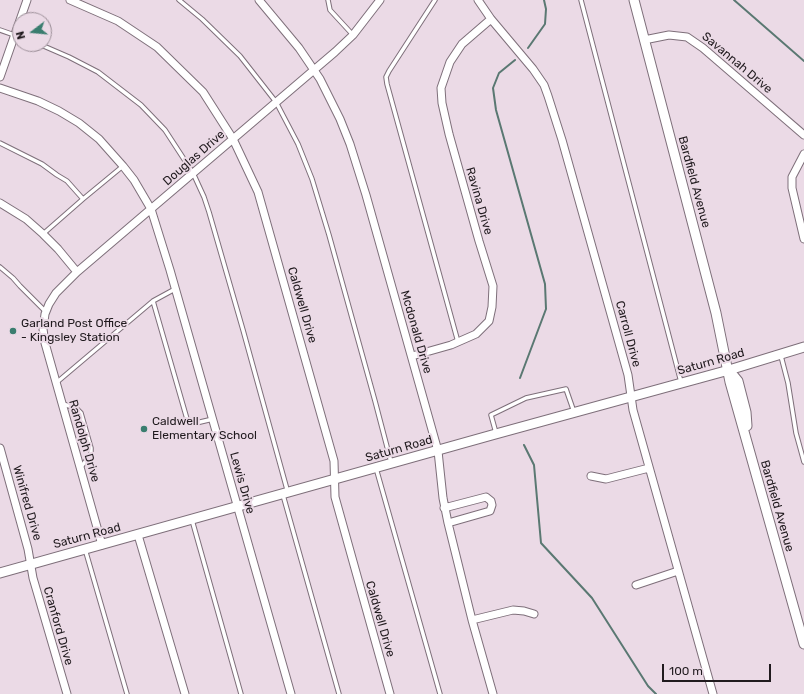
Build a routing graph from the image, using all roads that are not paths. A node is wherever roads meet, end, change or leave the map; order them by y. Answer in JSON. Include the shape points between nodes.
{"nodes":[{"id":1,"x":27,"y":0,"type":"edge"},
{"id":2,"x":70,"y":0,"type":"edge"},
{"id":3,"x":179,"y":0,"type":"edge"},
{"id":4,"x":259,"y":0,"type":"edge"},
{"id":5,"x":328,"y":0,"type":"edge"},
{"id":6,"x":380,"y":0,"type":"edge"},
{"id":7,"x":434,"y":0,"type":"edge"},
{"id":8,"x":478,"y":0,"type":"edge"},
{"id":9,"x":581,"y":0,"type":"edge"},
{"id":10,"x":634,"y":0,"type":"edge"},
{"id":11,"x":23,"y":12,"type":"edge"},
{"id":12,"x":491,"y":19,"type":"junction"},
{"id":13,"x":0,"y":30,"type":"edge"},
{"id":14,"x":12,"y":34,"type":"edge"},
{"id":15,"x":352,"y":34,"type":"junction"},
{"id":16,"x":644,"y":40,"type":"junction"},
{"id":17,"x":12,"y":48,"type":"edge"},
{"id":18,"x":52,"y":50,"type":"edge"},
{"id":19,"x":313,"y":69,"type":"junction"},
{"id":20,"x":0,"y":77,"type":"edge"},
{"id":21,"x":0,"y":88,"type":"edge"},
{"id":22,"x":276,"y":102,"type":"junction"},
{"id":23,"x":804,"y":135,"type":"edge"},
{"id":24,"x":233,"y":139,"type":"junction"},
{"id":25,"x":0,"y":143,"type":"edge"},
{"id":26,"x":804,"y":154,"type":"edge"},
{"id":27,"x":123,"y":166,"type":"junction"},
{"id":28,"x":193,"y":173,"type":"junction"},
{"id":29,"x":83,"y":199,"type":"junction"},
{"id":30,"x":0,"y":203,"type":"edge"},
{"id":31,"x":151,"y":210,"type":"junction"},
{"id":32,"x":43,"y":234,"type":"junction"},
{"id":33,"x":804,"y":239,"type":"edge"},
{"id":34,"x":0,"y":267,"type":"edge"},
{"id":35,"x":78,"y":272,"type":"junction"},
{"id":36,"x":176,"y":289,"type":"junction"},
{"id":37,"x":153,"y":301,"type":"junction"},
{"id":38,"x":46,"y":312,"type":"junction"},
{"id":39,"x":458,"y":342,"type":"junction"},
{"id":40,"x":45,"y":343,"type":"joint"},
{"id":41,"x":804,"y":347,"type":"edge"},
{"id":42,"x":780,"y":354,"type":"junction"},
{"id":43,"x":412,"y":356,"type":"junction"},
{"id":44,"x":729,"y":370,"type":"junction"},
{"id":45,"x":56,"y":383,"type":"junction"},
{"id":46,"x":681,"y":383,"type":"junction"},
{"id":47,"x":631,"y":397,"type":"junction"},
{"id":48,"x":62,"y":404,"type":"junction"},
{"id":49,"x":574,"y":412,"type":"junction"},
{"id":50,"x":213,"y":419,"type":"junction"},
{"id":51,"x":497,"y":434,"type":"junction"},
{"id":52,"x":0,"y":448,"type":"edge"},
{"id":53,"x":438,"y":451,"type":"junction"},
{"id":54,"x":804,"y":462,"type":"edge"},
{"id":55,"x":392,"y":464,"type":"junction"},
{"id":56,"x":80,"y":468,"type":"junction"},
{"id":57,"x":376,"y":468,"type":"junction"},
{"id":58,"x":649,"y":468,"type":"junction"},
{"id":59,"x":590,"y":476,"type":"dead end"},
{"id":60,"x":334,"y":480,"type":"junction"},
{"id":61,"x":285,"y":494,"type":"junction"},
{"id":62,"x":238,"y":507,"type":"junction"},
{"id":63,"x":444,"y":508,"type":"junction"},
{"id":64,"x":192,"y":520,"type":"junction"},
{"id":65,"x":448,"y":523,"type":"junction"},
{"id":66,"x":138,"y":535,"type":"junction"},
{"id":67,"x":102,"y":545,"type":"junction"},
{"id":68,"x":85,"y":549,"type":"junction"},
{"id":69,"x":31,"y":564,"type":"junction"},
{"id":70,"x":678,"y":571,"type":"junction"},
{"id":71,"x":0,"y":573,"type":"edge"},
{"id":72,"x":636,"y":585,"type":"dead end"},
{"id":73,"x":534,"y":614,"type":"dead end"},
{"id":74,"x":472,"y":620,"type":"junction"},
{"id":75,"x":804,"y":644,"type":"edge"},
{"id":76,"x":67,"y":694,"type":"edge"},
{"id":77,"x":127,"y":694,"type":"edge"},
{"id":78,"x":185,"y":694,"type":"edge"},
{"id":79,"x":241,"y":694,"type":"edge"},
{"id":80,"x":291,"y":694,"type":"edge"},
{"id":81,"x":339,"y":694,"type":"edge"},
{"id":82,"x":390,"y":694,"type":"edge"},
{"id":83,"x":440,"y":694,"type":"edge"},
{"id":84,"x":493,"y":694,"type":"edge"},
{"id":85,"x":713,"y":694,"type":"edge"}],
"edges":[{"from":1,"to":11,"type":"street"},
{"from":2,"to":24,"type":"street","name":"Caldwell Drive","via":[[118,21],[157,47],[203,92]]},
{"from":3,"to":22,"type":"lane","via":[[202,18],[240,56]]},
{"from":4,"to":19,"type":"street","name":"Mcdonald Drive"},
{"from":5,"to":15,"type":"lane","via":[[330,10]]},
{"from":6,"to":15,"type":"street","name":"Douglas Drive"},
{"from":7,"to":39,"type":"lane","via":[[386,77]]},
{"from":8,"to":12,"type":"street","name":"Carroll Drive"},
{"from":9,"to":46,"type":"lane"},
{"from":10,"to":16,"type":"street","name":"Bardfield Avenue"},
{"from":12,"to":39,"type":"street","name":"Ravina Drive","via":[[462,44],[450,62],[441,88],[448,134],[493,286],[489,321],[476,334]]},
{"from":12,"to":47,"type":"street","name":"Carroll Drive","via":[[544,85],[624,360]]},
{"from":13,"to":14,"type":"lane"},
{"from":15,"to":19,"type":"street","name":"Douglas Drive","via":[[335,52]]},
{"from":16,"to":23,"type":"street","name":"Savannah Drive","via":[[669,35],[687,37]]},
{"from":16,"to":44,"type":"street","name":"Bardfield Avenue"},
{"from":17,"to":20,"type":"street"},
{"from":18,"to":28,"type":"lane","via":[[98,72],[141,105],[165,130]]},
{"from":19,"to":22,"type":"street","name":"Douglas Drive"},
{"from":19,"to":43,"type":"street","name":"Mcdonald Drive","via":[[340,119],[350,144]]},
{"from":21,"to":27,"type":"street","name":"Lewis Drive","via":[[38,101],[79,123],[99,139]]},
{"from":22,"to":24,"type":"street","name":"Douglas Drive"},
{"from":22,"to":55,"type":"lane","via":[[298,144],[312,179]]},
{"from":24,"to":28,"type":"street","name":"Douglas Drive"},
{"from":24,"to":60,"type":"street","name":"Caldwell Drive","via":[[258,192],[334,461]]},
{"from":25,"to":29,"type":"lane","via":[[42,164],[67,181]]},
{"from":26,"to":33,"type":"street","via":[[792,177],[792,188]]},
{"from":27,"to":29,"type":"lane"},
{"from":27,"to":31,"type":"street","name":"Lewis Drive"},
{"from":28,"to":31,"type":"street","name":"Douglas Drive"},
{"from":28,"to":61,"type":"lane","via":[[209,212],[243,330]]},
{"from":29,"to":32,"type":"lane"},
{"from":30,"to":32,"type":"street"},
{"from":31,"to":35,"type":"street","name":"Douglas Drive"},
{"from":31,"to":36,"type":"street","name":"Lewis Drive"},
{"from":32,"to":35,"type":"street"},
{"from":34,"to":38,"type":"lane"},
{"from":35,"to":38,"type":"street","name":"Douglas Drive","via":[[56,293]]},
{"from":36,"to":37,"type":"lane"},
{"from":36,"to":50,"type":"street","name":"Lewis Drive"},
{"from":37,"to":45,"type":"lane"},
{"from":37,"to":50,"type":"lane","via":[[187,419],[196,423]]},
{"from":38,"to":40,"type":"street","name":"Douglas Drive"},
{"from":39,"to":43,"type":"street","name":"Ravina Drive"},
{"from":40,"to":45,"type":"street","name":"Randolph Drive"},
{"from":41,"to":42,"type":"street","name":"Saturn Road"},
{"from":42,"to":44,"type":"street","name":"Saturn Road"},
{"from":42,"to":54,"type":"lane"},
{"from":43,"to":53,"type":"street","name":"Mcdonald Drive"},
{"from":44,"to":46,"type":"street","name":"Saturn Road"},
{"from":44,"to":75,"type":"street","name":"Bardfield Avenue","via":[[730,382]]},
{"from":45,"to":48,"type":"street","name":"Randolph Drive"},
{"from":46,"to":47,"type":"street","name":"Saturn Road"},
{"from":47,"to":49,"type":"street","name":"Saturn Road"},
{"from":47,"to":58,"type":"street","name":"Carroll Drive"},
{"from":48,"to":56,"type":"street","name":"Randolph Drive"},
{"from":48,"to":56,"type":"lane","via":[[76,408],[81,413],[91,448],[91,454]]},
{"from":49,"to":51,"type":"street","name":"Saturn Road"},
{"from":49,"to":51,"type":"lane","via":[[566,389],[526,398],[491,415]]},
{"from":50,"to":62,"type":"street","name":"Lewis Drive"},
{"from":51,"to":53,"type":"street","name":"Saturn Road"},
{"from":52,"to":69,"type":"street","name":"Winifred Drive"},
{"from":53,"to":55,"type":"street","name":"Saturn Road"},
{"from":53,"to":63,"type":"street","name":"Mcdonald Drive"},
{"from":55,"to":57,"type":"street","name":"Saturn Road"},
{"from":56,"to":67,"type":"street","name":"Randolph Drive"},
{"from":57,"to":60,"type":"street","name":"Saturn Road"},
{"from":57,"to":83,"type":"lane"},
{"from":58,"to":59,"type":"street","via":[[606,480]]},
{"from":58,"to":70,"type":"street","name":"Carroll Drive"},
{"from":60,"to":61,"type":"street","name":"Saturn Road"},
{"from":60,"to":82,"type":"street","name":"Caldwell Drive","via":[[335,497]]},
{"from":61,"to":62,"type":"street","name":"Saturn Road"},
{"from":61,"to":81,"type":"lane"},
{"from":62,"to":64,"type":"street","name":"Saturn Road"},
{"from":62,"to":80,"type":"street","name":"Lewis Drive"},
{"from":63,"to":65,"type":"street","name":"Mcdonald Drive"},
{"from":63,"to":65,"type":"street","via":[[486,497],[491,501],[490,511]]},
{"from":64,"to":66,"type":"street","name":"Saturn Road"},
{"from":64,"to":79,"type":"lane"},
{"from":65,"to":74,"type":"street","name":"Mcdonald Drive"},
{"from":66,"to":67,"type":"street","name":"Saturn Road"},
{"from":66,"to":78,"type":"street"},
{"from":67,"to":68,"type":"street","name":"Saturn Road"},
{"from":68,"to":69,"type":"street","name":"Saturn Road"},
{"from":68,"to":77,"type":"lane"},
{"from":69,"to":71,"type":"street","name":"Saturn Road"},
{"from":69,"to":76,"type":"street","name":"Cranford Drive"},
{"from":70,"to":72,"type":"street"},
{"from":70,"to":85,"type":"street","name":"Carroll Drive"},
{"from":73,"to":74,"type":"street","via":[[524,610],[513,610]]},
{"from":74,"to":84,"type":"street","name":"Mcdonald Drive"}]}
